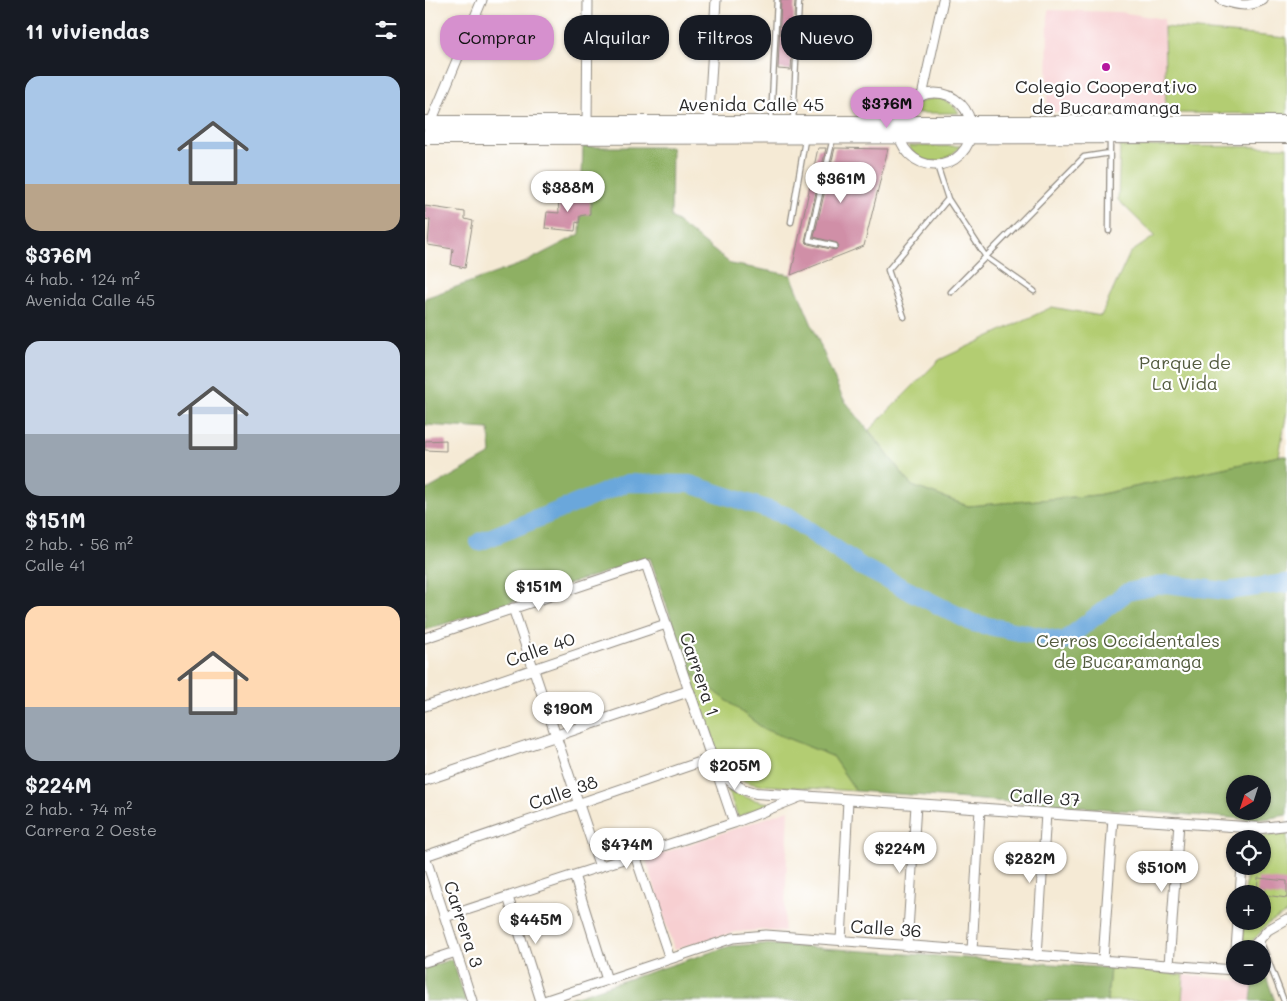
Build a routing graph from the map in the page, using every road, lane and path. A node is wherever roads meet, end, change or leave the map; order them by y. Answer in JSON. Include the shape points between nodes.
{"nodes":[{"id":1,"x":482,"y":0,"type":"edge"},
{"id":2,"x":588,"y":0,"type":"edge"},
{"id":3,"x":716,"y":0,"type":"edge"},
{"id":4,"x":777,"y":0,"type":"edge"},
{"id":5,"x":799,"y":0,"type":"edge"},
{"id":6,"x":943,"y":0,"type":"edge"},
{"id":7,"x":1221,"y":0,"type":"edge"},
{"id":8,"x":1263,"y":0,"type":"edge"},
{"id":9,"x":922,"y":96,"type":"junction"},
{"id":10,"x":771,"y":123,"type":"junction"},
{"id":11,"x":793,"y":123,"type":"junction"},
{"id":12,"x":1287,"y":123,"type":"edge"},
{"id":13,"x":426,"y":130,"type":"edge"},
{"id":14,"x":587,"y":130,"type":"junction"},
{"id":15,"x":708,"y":130,"type":"junction"},
{"id":16,"x":900,"y":130,"type":"junction"},
{"id":17,"x":970,"y":130,"type":"junction"},
{"id":18,"x":805,"y":136,"type":"junction"},
{"id":19,"x":833,"y":136,"type":"junction"},
{"id":20,"x":1110,"y":136,"type":"junction"},
{"id":21,"x":1287,"y":136,"type":"edge"},
{"id":22,"x":1110,"y":153,"type":"junction"},
{"id":23,"x":937,"y":165,"type":"junction"},
{"id":24,"x":948,"y":199,"type":"junction"},
{"id":25,"x":791,"y":222,"type":"dead end"},
{"id":26,"x":1109,"y":231,"type":"dead end"},
{"id":27,"x":835,"y":246,"type":"dead end"},
{"id":28,"x":986,"y":257,"type":"junction"},
{"id":29,"x":951,"y":292,"type":"dead end"},
{"id":30,"x":1034,"y":292,"type":"dead end"},
{"id":31,"x":904,"y":318,"type":"dead end"},
{"id":32,"x":513,"y":608,"type":"junction"},
{"id":33,"x":666,"y":624,"type":"junction"},
{"id":34,"x":425,"y":638,"type":"edge"},
{"id":35,"x":534,"y":669,"type":"junction"},
{"id":36,"x":689,"y":691,"type":"junction"},
{"id":37,"x":425,"y":706,"type":"edge"},
{"id":38,"x":556,"y":736,"type":"junction"},
{"id":39,"x":713,"y":763,"type":"junction"},
{"id":40,"x":425,"y":780,"type":"edge"},
{"id":41,"x":800,"y":797,"type":"junction"},
{"id":42,"x":848,"y":800,"type":"junction"},
{"id":43,"x":579,"y":804,"type":"junction"},
{"id":44,"x":916,"y":805,"type":"junction"},
{"id":45,"x":980,"y":809,"type":"junction"},
{"id":46,"x":1046,"y":814,"type":"junction"},
{"id":47,"x":1113,"y":818,"type":"junction"},
{"id":48,"x":1179,"y":822,"type":"junction"},
{"id":49,"x":734,"y":823,"type":"junction"},
{"id":50,"x":1287,"y":825,"type":"edge"},
{"id":51,"x":1245,"y":827,"type":"junction"},
{"id":52,"x":1245,"y":830,"type":"edge"},
{"id":53,"x":635,"y":855,"type":"junction"},
{"id":54,"x":425,"y":856,"type":"edge"},
{"id":55,"x":600,"y":867,"type":"junction"},
{"id":56,"x":574,"y":875,"type":"junction"},
{"id":57,"x":508,"y":896,"type":"junction"},
{"id":58,"x":445,"y":917,"type":"junction"},
{"id":59,"x":1287,"y":919,"type":"edge"},
{"id":60,"x":1259,"y":938,"type":"joint"},
{"id":61,"x":841,"y":941,"type":"junction"},
{"id":62,"x":907,"y":946,"type":"junction"},
{"id":63,"x":972,"y":950,"type":"junction"},
{"id":64,"x":456,"y":952,"type":"junction"},
{"id":65,"x":1037,"y":956,"type":"junction"},
{"id":66,"x":670,"y":959,"type":"junction"},
{"id":67,"x":1103,"y":960,"type":"junction"},
{"id":68,"x":425,"y":962,"type":"edge"},
{"id":69,"x":1169,"y":965,"type":"junction"},
{"id":70,"x":1226,"y":967,"type":"edge"},
{"id":71,"x":607,"y":980,"type":"junction"},
{"id":72,"x":472,"y":1001,"type":"edge"},
{"id":73,"x":543,"y":1001,"type":"edge"},
{"id":74,"x":1284,"y":1001,"type":"edge"}],
"edges":[{"from":1,"to":13,"type":"street"},
{"from":2,"to":14,"type":"street"},
{"from":3,"to":15,"type":"street"},
{"from":4,"to":10,"type":"lane"},
{"from":5,"to":11,"type":"lane"},
{"from":6,"to":9,"type":"street"},
{"from":7,"to":8,"type":"street","via":[[1244,6]]},
{"from":9,"to":16,"type":"street","via":[[907,107]]},
{"from":9,"to":17,"type":"street","via":[[940,94],[949,97],[963,108]]},
{"from":10,"to":11,"type":"main road","name":"Avenida Calle 45"},
{"from":10,"to":15,"type":"main road","name":"Avenida Calle 45"},
{"from":11,"to":16,"type":"main road","name":"Avenida Calle 45"},
{"from":12,"to":17,"type":"main road","name":"Avenida Calle 45"},
{"from":13,"to":14,"type":"main road","name":"Avenida Calle 45"},
{"from":14,"to":15,"type":"main road","name":"Avenida Calle 45"},
{"from":15,"to":18,"type":"main road","name":"Avenida Calle 45"},
{"from":16,"to":17,"type":"main road","name":"Avenida Calle 45"},
{"from":16,"to":19,"type":"main road","name":"Avenida Calle 45"},
{"from":16,"to":23,"type":"street","via":[[902,144],[913,158]]},
{"from":17,"to":20,"type":"main road","name":"Avenida Calle 45"},
{"from":17,"to":23,"type":"street","via":[[963,152],[956,159]]},
{"from":18,"to":19,"type":"main road","name":"Avenida Calle 45"},
{"from":18,"to":25,"type":"lane"},
{"from":19,"to":27,"type":"lane","via":[[809,240]]},
{"from":20,"to":21,"type":"main road","name":"Avenida Calle 45"},
{"from":20,"to":22,"type":"lane"},
{"from":22,"to":26,"type":"lane"},
{"from":22,"to":28,"type":"lane","via":[[1085,157]]},
{"from":23,"to":24,"type":"lane"},
{"from":24,"to":28,"type":"lane"},
{"from":24,"to":31,"type":"lane","via":[[888,270]]},
{"from":28,"to":29,"type":"lane"},
{"from":28,"to":30,"type":"lane"},
{"from":32,"to":33,"type":"street","name":"Carrera 1","via":[[646,564]]},
{"from":32,"to":34,"type":"street"},
{"from":32,"to":35,"type":"street"},
{"from":33,"to":35,"type":"street","name":"Calle 40"},
{"from":33,"to":36,"type":"street","name":"Carrera 1"},
{"from":35,"to":37,"type":"street","name":"Calle 40"},
{"from":35,"to":38,"type":"street"},
{"from":36,"to":38,"type":"street"},
{"from":36,"to":39,"type":"street","name":"Carrera 1"},
{"from":38,"to":40,"type":"street"},
{"from":38,"to":43,"type":"street"},
{"from":39,"to":41,"type":"street","name":"Calle 37","via":[[727,779],[742,789]]},
{"from":39,"to":43,"type":"street","name":"Calle 38"},
{"from":39,"to":49,"type":"street","name":"Carrera 1"},
{"from":41,"to":42,"type":"street","name":"Calle 37"},
{"from":41,"to":49,"type":"street","name":"Calle 37"},
{"from":42,"to":44,"type":"street","name":"Calle 37"},
{"from":42,"to":61,"type":"street"},
{"from":43,"to":54,"type":"street","name":"Calle 38"},
{"from":43,"to":55,"type":"street"},
{"from":44,"to":45,"type":"street","name":"Calle 37"},
{"from":44,"to":62,"type":"street"},
{"from":45,"to":46,"type":"street","name":"Calle 37"},
{"from":45,"to":63,"type":"street"},
{"from":46,"to":47,"type":"street","name":"Calle 37"},
{"from":46,"to":65,"type":"street"},
{"from":47,"to":48,"type":"street","name":"Calle 37"},
{"from":47,"to":67,"type":"street"},
{"from":48,"to":51,"type":"street","name":"Calle 37"},
{"from":48,"to":69,"type":"street"},
{"from":49,"to":53,"type":"street","name":"Calle 37"},
{"from":50,"to":51,"type":"street","name":"Calle 37"},
{"from":51,"to":52,"type":"street"},
{"from":53,"to":55,"type":"street","name":"Calle 37"},
{"from":53,"to":66,"type":"street"},
{"from":54,"to":58,"type":"street","name":"Carrera 3"},
{"from":55,"to":56,"type":"street","name":"Calle 37"},
{"from":56,"to":57,"type":"street","name":"Calle 37"},
{"from":56,"to":71,"type":"street"},
{"from":57,"to":58,"type":"street","name":"Calle 37"},
{"from":57,"to":73,"type":"street"},
{"from":58,"to":64,"type":"street","name":"Carrera 3"},
{"from":59,"to":60,"type":"street"},
{"from":60,"to":74,"type":"lane"},
{"from":61,"to":62,"type":"street","name":"Calle 36"},
{"from":61,"to":66,"type":"street","name":"Calle 36","via":[[747,936]]},
{"from":62,"to":63,"type":"street","name":"Calle 36"},
{"from":63,"to":65,"type":"street","name":"Calle 36"},
{"from":64,"to":68,"type":"street"},
{"from":64,"to":72,"type":"street","name":"Carrera 3"},
{"from":65,"to":67,"type":"street","name":"Calle 36"},
{"from":66,"to":71,"type":"street","name":"Calle 36"},
{"from":67,"to":69,"type":"street","name":"Calle 36"},
{"from":69,"to":70,"type":"street","name":"Calle 36"},
{"from":71,"to":73,"type":"street","name":"Calle 36"}]}
